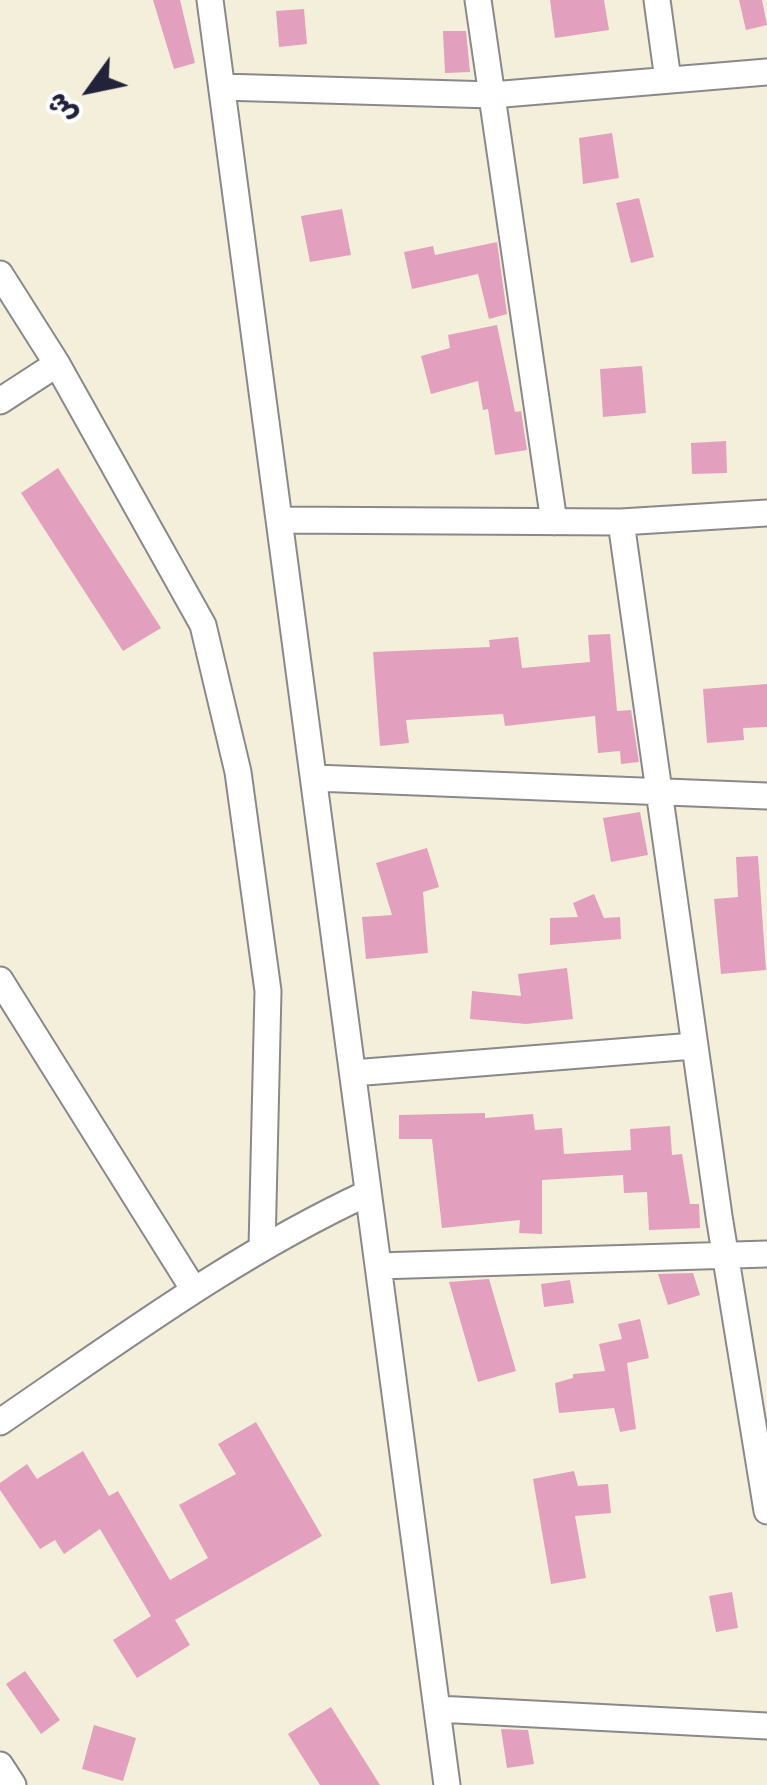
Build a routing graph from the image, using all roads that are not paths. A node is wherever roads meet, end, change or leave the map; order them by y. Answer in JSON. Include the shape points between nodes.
{"nodes":[{"id":1,"x":210,"y":0,"type":"edge"},
{"id":2,"x":478,"y":0,"type":"edge"},
{"id":3,"x":658,"y":0,"type":"edge"},
{"id":4,"x":767,"y":72,"type":"edge"},
{"id":5,"x":668,"y":80,"type":"junction"},
{"id":6,"x":222,"y":87,"type":"junction"},
{"id":7,"x":492,"y":95,"type":"junction"},
{"id":8,"x":0,"y":274,"type":"edge"},
{"id":9,"x":57,"y":364,"type":"junction"},
{"id":10,"x":0,"y":401,"type":"edge"},
{"id":11,"x":767,"y":513,"type":"edge"},
{"id":12,"x":279,"y":520,"type":"junction"},
{"id":13,"x":554,"y":522,"type":"junction"},
{"id":14,"x":621,"y":522,"type":"junction"},
{"id":15,"x":315,"y":778,"type":"junction"},
{"id":16,"x":657,"y":790,"type":"junction"},
{"id":17,"x":767,"y":796,"type":"edge"},
{"id":18,"x":4,"y":996,"type":"edge"},
{"id":19,"x":694,"y":1046,"type":"junction"},
{"id":20,"x":353,"y":1073,"type":"junction"},
{"id":21,"x":368,"y":1193,"type":"junction"},
{"id":22,"x":262,"y":1248,"type":"junction"},
{"id":23,"x":725,"y":1254,"type":"junction"},
{"id":24,"x":767,"y":1254,"type":"edge"},
{"id":25,"x":378,"y":1266,"type":"junction"},
{"id":26,"x":194,"y":1290,"type":"junction"},
{"id":27,"x":0,"y":1422,"type":"edge"},
{"id":28,"x":765,"y":1496,"type":"edge"},
{"id":29,"x":437,"y":1708,"type":"junction"},
{"id":30,"x":767,"y":1726,"type":"edge"},
{"id":31,"x":0,"y":1764,"type":"edge"},
{"id":32,"x":14,"y":1785,"type":"edge"},
{"id":33,"x":447,"y":1785,"type":"edge"}],
"edges":[{"from":1,"to":6,"type":"street"},
{"from":2,"to":7,"type":"street"},
{"from":3,"to":5,"type":"street"},
{"from":4,"to":5,"type":"street"},
{"from":5,"to":7,"type":"street"},
{"from":6,"to":7,"type":"street"},
{"from":6,"to":12,"type":"street"},
{"from":7,"to":13,"type":"street"},
{"from":8,"to":9,"type":"street"},
{"from":9,"to":10,"type":"street"},
{"from":9,"to":22,"type":"street","via":[[203,625],[238,772],[268,991]]},
{"from":11,"to":14,"type":"street"},
{"from":12,"to":13,"type":"street"},
{"from":12,"to":15,"type":"street"},
{"from":13,"to":14,"type":"street"},
{"from":14,"to":16,"type":"street"},
{"from":15,"to":16,"type":"street"},
{"from":15,"to":20,"type":"street"},
{"from":16,"to":17,"type":"street"},
{"from":16,"to":19,"type":"street"},
{"from":18,"to":26,"type":"street"},
{"from":19,"to":20,"type":"street"},
{"from":19,"to":23,"type":"street"},
{"from":20,"to":21,"type":"street"},
{"from":21,"to":22,"type":"street"},
{"from":21,"to":25,"type":"street"},
{"from":22,"to":26,"type":"street"},
{"from":23,"to":24,"type":"street"},
{"from":23,"to":25,"type":"street"},
{"from":23,"to":28,"type":"street"},
{"from":25,"to":29,"type":"street"},
{"from":26,"to":27,"type":"street"},
{"from":29,"to":30,"type":"street"},
{"from":29,"to":33,"type":"street"},
{"from":31,"to":32,"type":"street"}]}
